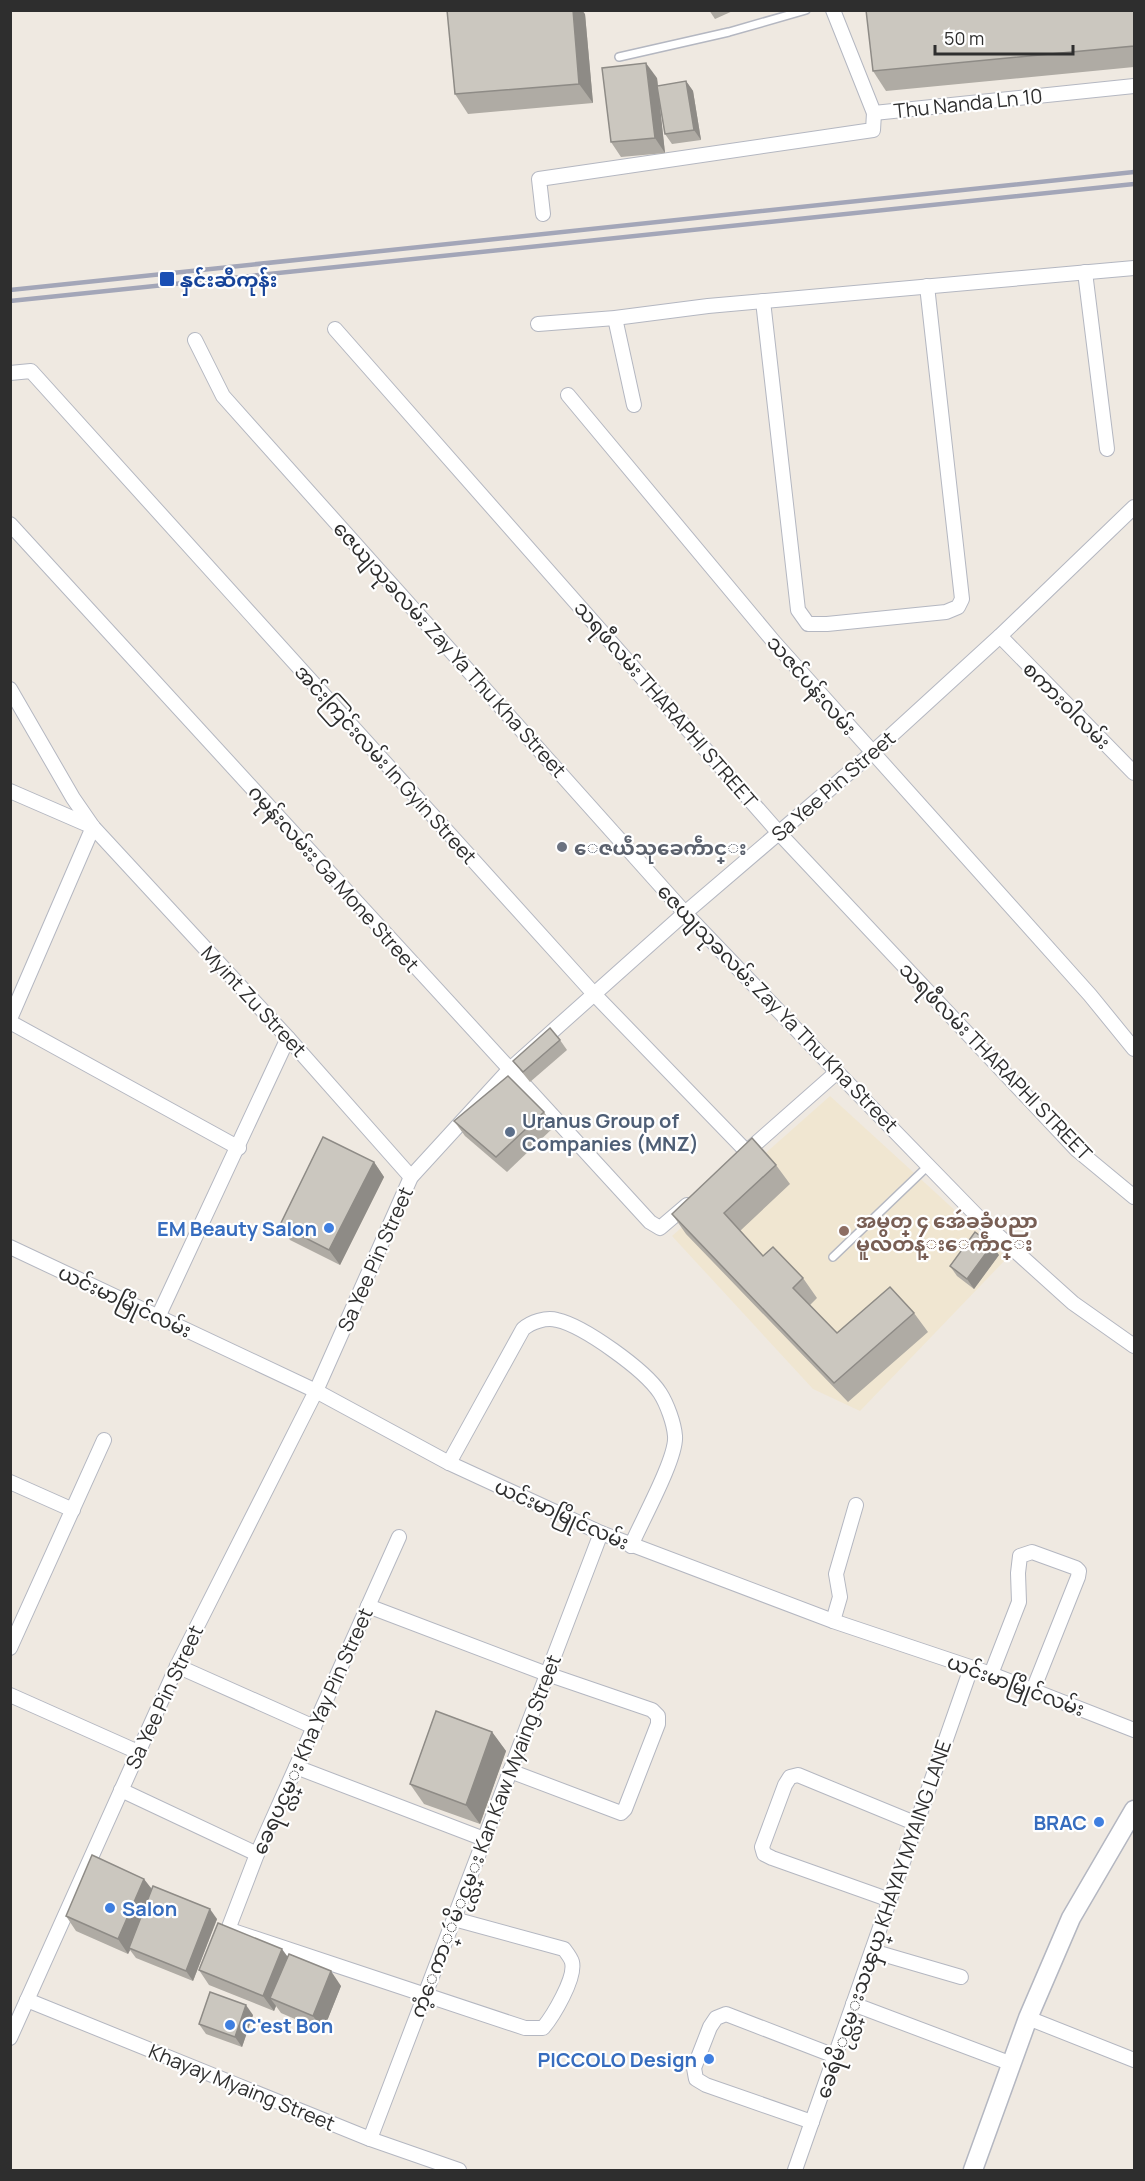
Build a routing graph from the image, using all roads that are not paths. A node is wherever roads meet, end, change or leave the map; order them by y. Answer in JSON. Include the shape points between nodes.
{"nodes":[{"id":1,"x":806,"y":10,"type":"edge"},
{"id":2,"x":833,"y":10,"type":"edge"},
{"id":3,"x":619,"y":57,"type":"dead end"},
{"id":4,"x":1134,"y":86,"type":"edge"},
{"id":5,"x":874,"y":113,"type":"junction"},
{"id":6,"x":543,"y":214,"type":"dead end"},
{"id":7,"x":1134,"y":268,"type":"edge"},
{"id":8,"x":1085,"y":272,"type":"junction"},
{"id":9,"x":927,"y":286,"type":"junction"},
{"id":10,"x":763,"y":301,"type":"junction"},
{"id":11,"x":615,"y":318,"type":"junction"},
{"id":12,"x":538,"y":324,"type":"dead end"},
{"id":13,"x":335,"y":329,"type":"dead end"},
{"id":14,"x":195,"y":340,"type":"dead end"},
{"id":15,"x":10,"y":373,"type":"edge"},
{"id":16,"x":568,"y":395,"type":"dead end"},
{"id":17,"x":634,"y":405,"type":"dead end"},
{"id":18,"x":1107,"y":449,"type":"dead end"},
{"id":19,"x":1134,"y":507,"type":"edge"},
{"id":20,"x":10,"y":524,"type":"edge"},
{"id":21,"x":1000,"y":636,"type":"junction"},
{"id":22,"x":10,"y":689,"type":"edge"},
{"id":23,"x":872,"y":753,"type":"junction"},
{"id":24,"x":1134,"y":773,"type":"edge"},
{"id":25,"x":10,"y":791,"type":"edge"},
{"id":26,"x":93,"y":827,"type":"junction"},
{"id":27,"x":780,"y":833,"type":"junction"},
{"id":28,"x":685,"y":913,"type":"junction"},
{"id":29,"x":595,"y":995,"type":"junction"},
{"id":30,"x":10,"y":1021,"type":"edge"},
{"id":31,"x":288,"y":1038,"type":"junction"},
{"id":32,"x":1134,"y":1048,"type":"edge"},
{"id":33,"x":509,"y":1070,"type":"junction"},
{"id":34,"x":837,"y":1072,"type":"junction"},
{"id":35,"x":238,"y":1148,"type":"junction"},
{"id":36,"x":747,"y":1152,"type":"junction"},
{"id":37,"x":928,"y":1166,"type":"junction"},
{"id":38,"x":730,"y":1167,"type":"edge"},
{"id":39,"x":411,"y":1177,"type":"junction"},
{"id":40,"x":697,"y":1196,"type":"edge"},
{"id":41,"x":1134,"y":1197,"type":"edge"},
{"id":42,"x":10,"y":1247,"type":"edge"},
{"id":43,"x":833,"y":1257,"type":"dead end"},
{"id":44,"x":158,"y":1317,"type":"junction"},
{"id":45,"x":1134,"y":1346,"type":"edge"},
{"id":46,"x":316,"y":1390,"type":"junction"},
{"id":47,"x":104,"y":1440,"type":"dead end"},
{"id":48,"x":449,"y":1463,"type":"junction"},
{"id":49,"x":10,"y":1482,"type":"edge"},
{"id":50,"x":856,"y":1505,"type":"dead end"},
{"id":51,"x":73,"y":1510,"type":"junction"},
{"id":52,"x":601,"y":1533,"type":"junction"},
{"id":53,"x":399,"y":1537,"type":"dead end"},
{"id":54,"x":631,"y":1546,"type":"junction"},
{"id":55,"x":368,"y":1606,"type":"junction"},
{"id":56,"x":833,"y":1621,"type":"junction"},
{"id":57,"x":10,"y":1648,"type":"edge"},
{"id":58,"x":177,"y":1666,"type":"junction"},
{"id":59,"x":971,"y":1668,"type":"junction"},
{"id":60,"x":547,"y":1674,"type":"junction"},
{"id":61,"x":991,"y":1674,"type":"junction"},
{"id":62,"x":1033,"y":1690,"type":"junction"},
{"id":63,"x":10,"y":1695,"type":"edge"},
{"id":64,"x":314,"y":1727,"type":"junction"},
{"id":65,"x":1134,"y":1730,"type":"edge"},
{"id":66,"x":138,"y":1752,"type":"junction"},
{"id":67,"x":296,"y":1767,"type":"junction"},
{"id":68,"x":510,"y":1771,"type":"junction"},
{"id":69,"x":121,"y":1790,"type":"junction"},
{"id":70,"x":1134,"y":1810,"type":"edge"},
{"id":71,"x":917,"y":1824,"type":"junction"},
{"id":72,"x":484,"y":1839,"type":"junction"},
{"id":73,"x":257,"y":1854,"type":"junction"},
{"id":74,"x":890,"y":1900,"type":"junction"},
{"id":75,"x":454,"y":1918,"type":"junction"},
{"id":76,"x":872,"y":1951,"type":"junction"},
{"id":77,"x":961,"y":1977,"type":"dead end"},
{"id":78,"x":425,"y":1995,"type":"junction"},
{"id":79,"x":27,"y":2000,"type":"junction"},
{"id":80,"x":853,"y":2004,"type":"junction"},
{"id":81,"x":1028,"y":2018,"type":"junction"},
{"id":82,"x":10,"y":2038,"type":"edge"},
{"id":83,"x":835,"y":2056,"type":"junction"},
{"id":84,"x":1134,"y":2060,"type":"edge"},
{"id":85,"x":1012,"y":2064,"type":"junction"},
{"id":86,"x":812,"y":2122,"type":"junction"},
{"id":87,"x":370,"y":2139,"type":"junction"},
{"id":88,"x":459,"y":2170,"type":"edge"},
{"id":89,"x":795,"y":2170,"type":"edge"},
{"id":90,"x":973,"y":2170,"type":"edge"}],
"edges":[{"from":1,"to":3,"type":"lane"},
{"from":2,"to":5,"type":"street","name":"Thu Nanda Ln 10"},
{"from":4,"to":5,"type":"street","name":"Thu Nanda Ln 10"},
{"from":5,"to":6,"type":"street","via":[[873,130],[539,179]]},
{"from":7,"to":8,"type":"street"},
{"from":8,"to":9,"type":"street"},
{"from":8,"to":18,"type":"street"},
{"from":9,"to":10,"type":"street"},
{"from":9,"to":10,"type":"street","via":[[962,599],[958,607],[946,612],[827,624],[808,624],[798,610]]},
{"from":10,"to":11,"type":"street"},
{"from":11,"to":12,"type":"street"},
{"from":11,"to":17,"type":"street"},
{"from":13,"to":27,"type":"street","name":"သရဖီလမ်း THARAPHI STREET"},
{"from":14,"to":28,"type":"street","name":"ဇေယျသုခလမ်း Zay Ya Thu Kha Street","via":[[223,396]]},
{"from":15,"to":29,"type":"street","name":"အင်းကြင်းလမ်း In Gyin Street","via":[[31,371]]},
{"from":16,"to":23,"type":"street","name":"သဇင်ပန်းလမ်း"},
{"from":19,"to":21,"type":"street","name":"Sa Yee Pin Street"},
{"from":20,"to":33,"type":"street","name":"ဂမုန်းလမ်းး Ga Mone Street"},
{"from":21,"to":23,"type":"street","name":"Sa Yee Pin Street"},
{"from":21,"to":24,"type":"street","name":"စကားဝါလမ်း"},
{"from":22,"to":26,"type":"street"},
{"from":23,"to":27,"type":"street","name":"Sa Yee Pin Street"},
{"from":23,"to":32,"type":"street","name":"သဇင်ပန်းလမ်း"},
{"from":25,"to":26,"type":"street"},
{"from":26,"to":30,"type":"street"},
{"from":26,"to":31,"type":"street","name":"Myint Zu Street"},
{"from":27,"to":28,"type":"street","name":"Sa Yee Pin Street"},
{"from":27,"to":41,"type":"street","name":"သရဖီလမ်း THARAPHI STREET","via":[[1076,1149]]},
{"from":28,"to":29,"type":"street","name":"Sa Yee Pin Street"},
{"from":28,"to":34,"type":"street","name":"ဇေယျသုခလမ်း Zay Ya Thu Kha Street"},
{"from":29,"to":33,"type":"street","name":"Sa Yee Pin Street"},
{"from":29,"to":36,"type":"street","name":"အင်းကြင်းလမ်း In Gyin Street"},
{"from":30,"to":35,"type":"street"},
{"from":31,"to":35,"type":"street"},
{"from":31,"to":39,"type":"street","name":"Myint Zu Street"},
{"from":33,"to":39,"type":"street","name":"Sa Yee Pin Street"},
{"from":33,"to":40,"type":"street","name":"ဂမုန်းလမ်းး Ga Mone Street","via":[[650,1222],[660,1228]]},
{"from":34,"to":36,"type":"street"},
{"from":34,"to":37,"type":"street","name":"ဇေယျသုခလမ်း Zay Ya Thu Kha Street"},
{"from":35,"to":44,"type":"street"},
{"from":36,"to":38,"type":"street"},
{"from":37,"to":43,"type":"lane"},
{"from":37,"to":45,"type":"street","name":"ဇေယျသုခလမ်း Zay Ya Thu Kha Street","via":[[1073,1303]]},
{"from":39,"to":46,"type":"street","name":"Sa Yee Pin Street"},
{"from":42,"to":44,"type":"street","name":"ယင်းမာမြိုင်လမ်း"},
{"from":44,"to":46,"type":"street","name":"ယင်းမာမြိုင်လမ်း"},
{"from":46,"to":48,"type":"street","name":"ယင်းမာမြိုင်လမ်း"},
{"from":46,"to":58,"type":"street","name":"Sa Yee Pin Street"},
{"from":47,"to":51,"type":"street"},
{"from":48,"to":52,"type":"street","name":"ယင်းမာမြိုင်လမ်း"},
{"from":48,"to":54,"type":"street","via":[[523,1329],[530,1323],[555,1319],[578,1327],[626,1360],[660,1393],[671,1417],[673,1455]]},
{"from":49,"to":51,"type":"street"},
{"from":50,"to":56,"type":"street","via":[[837,1574],[840,1597]]},
{"from":51,"to":57,"type":"street"},
{"from":52,"to":54,"type":"street","name":"ယင်းမာမြိုင်လမ်း"},
{"from":52,"to":60,"type":"street","name":"ကံ့ေကာ္ဴမိႂင္လမ္း Kan Kaw Myaing Street"},
{"from":53,"to":55,"type":"street","name":"ခေရပင္လမ္း Kha Yay Pin Street"},
{"from":54,"to":56,"type":"street","name":"ယင်းမာမြိုင်လမ်း"},
{"from":55,"to":60,"type":"street"},
{"from":55,"to":64,"type":"street","name":"ခေရပင္လမ္း Kha Yay Pin Street"},
{"from":56,"to":59,"type":"street","name":"ယင်းမာမြိုင်လမ်း"},
{"from":58,"to":64,"type":"street"},
{"from":58,"to":66,"type":"street","name":"Sa Yee Pin Street"},
{"from":59,"to":61,"type":"street","name":"ယင်းမာမြိုင်လမ်း"},
{"from":59,"to":71,"type":"street","name":"ခေရဴမိႂင္လမ္းသၾယ္ KHAYAY MYAING LANE"},
{"from":60,"to":68,"type":"street","name":"ကံ့ေကာ္ဴမိႂင္လမ္း Kan Kaw Myaing Street"},
{"from":60,"to":68,"type":"street","via":[[652,1710],[658,1716],[658,1724],[642,1766],[621,1813]]},
{"from":61,"to":62,"type":"street","name":"ယင်းမာမြိုင်လမ်း"},
{"from":61,"to":62,"type":"street","via":[[1019,1602],[1020,1556],[1032,1552],[1076,1568],[1078,1576]]},
{"from":62,"to":65,"type":"street","name":"ယင်းမာမြိုင်လမ်း"},
{"from":63,"to":66,"type":"street"},
{"from":64,"to":67,"type":"street","name":"ခေရပင္လမ္း Kha Yay Pin Street"},
{"from":66,"to":69,"type":"street","name":"Sa Yee Pin Street"},
{"from":67,"to":72,"type":"street"},
{"from":67,"to":73,"type":"street","name":"ခေရပင္လမ္း Kha Yay Pin Street"},
{"from":68,"to":72,"type":"street","name":"ကံ့ေကာ္ဴမိႂင္လမ္း Kan Kaw Myaing Street"},
{"from":69,"to":73,"type":"street"},
{"from":69,"to":79,"type":"street","name":"Sa Yee Pin Street"},
{"from":70,"to":81,"type":"street","via":[[1071,1918]]},
{"from":71,"to":74,"type":"street","name":"ခေရဴမိႂင္လမ္းသၾယ္ KHAYAY MYAING LANE"},
{"from":71,"to":74,"type":"street","via":[[798,1775],[790,1777],[785,1785],[762,1847],[764,1854],[772,1858]]},
{"from":72,"to":75,"type":"street","name":"ကံ့ေကာ္ဴမိႂင္လမ္း Kan Kaw Myaing Street"},
{"from":73,"to":78,"type":"street","name":"ခေရပင္လမ္း Kha Yay Pin Street","via":[[229,1927],[233,1931]]},
{"from":74,"to":76,"type":"street","name":"ခေရဴမိႂင္လမ္းသၾယ္ KHAYAY MYAING LANE"},
{"from":75,"to":78,"type":"street","name":"ကံ့ေကာ္ဴမိႂင္လမ္း Kan Kaw Myaing Street"},
{"from":75,"to":78,"type":"street","via":[[564,1949],[572,1961],[572,1973],[553,2016],[543,2028],[525,2028]]},
{"from":76,"to":77,"type":"street"},
{"from":76,"to":80,"type":"street","name":"ခေရဴမိႂင္လမ္းသၾယ္ KHAYAY MYAING LANE"},
{"from":78,"to":87,"type":"street","name":"ကံ့ေကာ္ဴမိႂင္လမ္း Kan Kaw Myaing Street"},
{"from":79,"to":82,"type":"street","name":"Sa Yee Pin Street"},
{"from":79,"to":87,"type":"street","name":"Khayay Myaing Street"},
{"from":80,"to":83,"type":"street","name":"ခေရဴမိႂင္လမ္းသၾယ္ KHAYAY MYAING LANE"},
{"from":80,"to":85,"type":"street"},
{"from":81,"to":84,"type":"street"},
{"from":81,"to":85,"type":"street"},
{"from":83,"to":86,"type":"street","name":"ခေရဴမိႂင္လမ္းသၾယ္ KHAYAY MYAING LANE"},
{"from":83,"to":86,"type":"street","via":[[726,2014],[716,2018],[710,2027],[694,2068],[696,2079],[706,2085]]},
{"from":85,"to":90,"type":"street"},
{"from":86,"to":89,"type":"street","name":"ခေရဴမိႂင္လမ္းသၾယ္ KHAYAY MYAING LANE"},
{"from":87,"to":88,"type":"street","name":"Khayay Myaing Street"}]}
